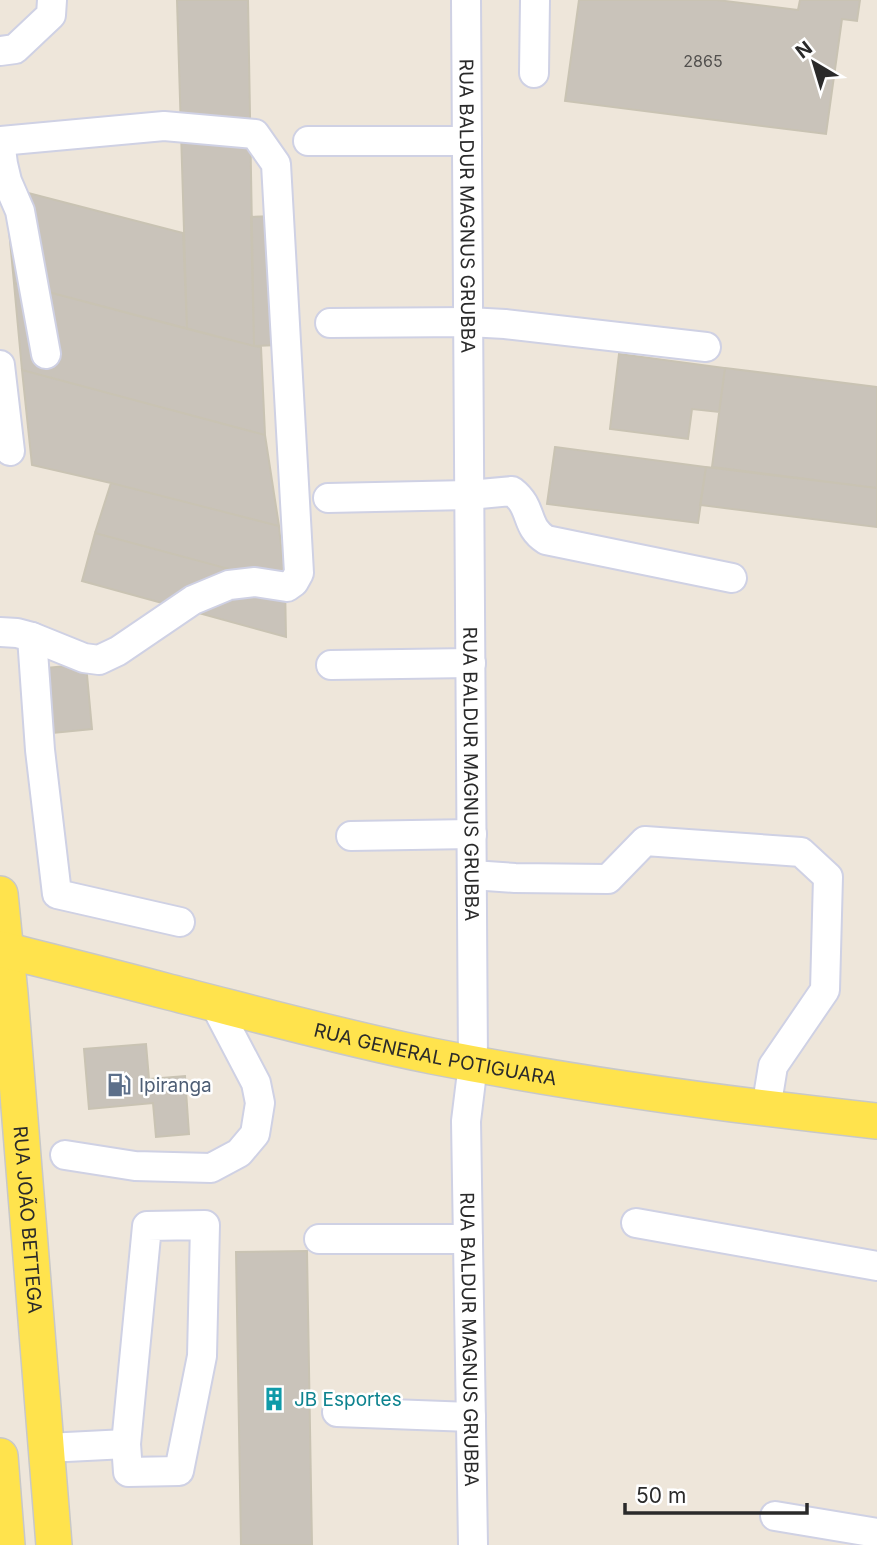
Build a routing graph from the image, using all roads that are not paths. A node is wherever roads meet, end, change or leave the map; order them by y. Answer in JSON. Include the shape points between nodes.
{"nodes":[{"id":1,"x":52,"y":0,"type":"edge"},
{"id":2,"x":466,"y":0,"type":"edge"},
{"id":3,"x":535,"y":0,"type":"edge"},
{"id":4,"x":0,"y":51,"type":"edge"},
{"id":5,"x":534,"y":73,"type":"dead end"},
{"id":6,"x":0,"y":141,"type":"edge"},
{"id":7,"x":308,"y":141,"type":"dead end"},
{"id":8,"x":467,"y":141,"type":"junction"},
{"id":9,"x":468,"y":322,"type":"junction"},
{"id":10,"x":330,"y":323,"type":"dead end"},
{"id":11,"x":706,"y":347,"type":"dead end"},
{"id":12,"x":46,"y":354,"type":"dead end"},
{"id":13,"x":0,"y":365,"type":"edge"},
{"id":14,"x":10,"y":451,"type":"dead end"},
{"id":15,"x":469,"y":495,"type":"junction"},
{"id":16,"x":328,"y":498,"type":"dead end"},
{"id":17,"x":732,"y":578,"type":"dead end"},
{"id":18,"x":0,"y":632,"type":"edge"},
{"id":19,"x":32,"y":637,"type":"junction"},
{"id":20,"x":471,"y":663,"type":"junction"},
{"id":21,"x":331,"y":665,"type":"dead end"},
{"id":22,"x":472,"y":834,"type":"junction"},
{"id":23,"x":351,"y":836,"type":"dead end"},
{"id":24,"x":472,"y":875,"type":"junction"},
{"id":25,"x":0,"y":894,"type":"edge"},
{"id":26,"x":180,"y":922,"type":"dead end"},
{"id":27,"x":3,"y":949,"type":"edge"},
{"id":28,"x":214,"y":1003,"type":"junction"},
{"id":29,"x":473,"y":1064,"type":"junction"},
{"id":30,"x":766,"y":1109,"type":"junction"},
{"id":31,"x":877,"y":1121,"type":"edge"},
{"id":32,"x":65,"y":1155,"type":"dead end"},
{"id":33,"x":636,"y":1223,"type":"dead end"},
{"id":34,"x":468,"y":1238,"type":"junction"},
{"id":35,"x":319,"y":1239,"type":"dead end"},
{"id":36,"x":877,"y":1266,"type":"edge"},
{"id":37,"x":337,"y":1412,"type":"dead end"},
{"id":38,"x":471,"y":1417,"type":"junction"},
{"id":39,"x":126,"y":1444,"type":"junction"},
{"id":40,"x":47,"y":1448,"type":"junction"},
{"id":41,"x":0,"y":1456,"type":"edge"},
{"id":42,"x":775,"y":1516,"type":"dead end"},
{"id":43,"x":877,"y":1533,"type":"edge"},
{"id":44,"x":7,"y":1545,"type":"edge"},
{"id":45,"x":54,"y":1545,"type":"edge"},
{"id":46,"x":473,"y":1545,"type":"edge"}],
"edges":[{"from":1,"to":4,"type":"street","via":[[51,15],[15,48]]},
{"from":2,"to":8,"type":"street","name":"RUA BALDUR MAGNUS GRUBBA"},
{"from":3,"to":5,"type":"street"},
{"from":6,"to":12,"type":"street","via":[[7,181],[20,211]]},
{"from":6,"to":19,"type":"street","via":[[164,127],[256,134],[276,164],[299,573],[288,587],[255,582],[229,585],[193,600],[99,660]]},
{"from":7,"to":8,"type":"street"},
{"from":8,"to":9,"type":"street","name":"RUA BALDUR MAGNUS GRUBBA"},
{"from":9,"to":10,"type":"street"},
{"from":9,"to":11,"type":"street"},
{"from":9,"to":15,"type":"street","name":"RUA BALDUR MAGNUS GRUBBA"},
{"from":13,"to":14,"type":"street"},
{"from":15,"to":16,"type":"street"},
{"from":15,"to":17,"type":"street","via":[[512,491],[527,507],[538,535],[547,540]]},
{"from":15,"to":20,"type":"street","name":"RUA BALDUR MAGNUS GRUBBA"},
{"from":18,"to":19,"type":"street"},
{"from":19,"to":26,"type":"street","via":[[57,894]]},
{"from":20,"to":21,"type":"street"},
{"from":20,"to":22,"type":"street","name":"RUA BALDUR MAGNUS GRUBBA"},
{"from":22,"to":23,"type":"street"},
{"from":22,"to":24,"type":"street","name":"RUA BALDUR MAGNUS GRUBBA"},
{"from":24,"to":29,"type":"street","name":"RUA BALDUR MAGNUS GRUBBA"},
{"from":24,"to":30,"type":"street","via":[[608,878],[645,841],[801,852],[828,877],[825,990],[773,1066]]},
{"from":25,"to":27,"type":"main road","name":"RUA JOÃO BETTEGA"},
{"from":27,"to":28,"type":"main road","name":"RUA GENERAL POTIGUARA"},
{"from":27,"to":40,"type":"main road","name":"RUA JOÃO BETTEGA"},
{"from":28,"to":29,"type":"main road","name":"RUA GENERAL POTIGUARA"},
{"from":28,"to":32,"type":"street","via":[[256,1083],[260,1103],[255,1134],[239,1153],[211,1168],[135,1166]]},
{"from":29,"to":30,"type":"main road","name":"RUA GENERAL POTIGUARA"},
{"from":29,"to":34,"type":"street","name":"RUA BALDUR MAGNUS GRUBBA","via":[[466,1121]]},
{"from":30,"to":31,"type":"main road","name":"RUA GENERAL POTIGUARA"},
{"from":33,"to":36,"type":"street"},
{"from":34,"to":35,"type":"street"},
{"from":34,"to":38,"type":"street","name":"RUA BALDUR MAGNUS GRUBBA"},
{"from":37,"to":38,"type":"street"},
{"from":38,"to":46,"type":"street","name":"RUA BALDUR MAGNUS GRUBBA"},
{"from":39,"to":39,"type":"street","via":[[128,1472],[179,1471],[202,1356],[205,1225],[147,1226]]},
{"from":39,"to":40,"type":"street"},
{"from":40,"to":45,"type":"main road","name":"RUA JOÃO BETTEGA"},
{"from":41,"to":44,"type":"main road"},
{"from":42,"to":43,"type":"street"}]}
